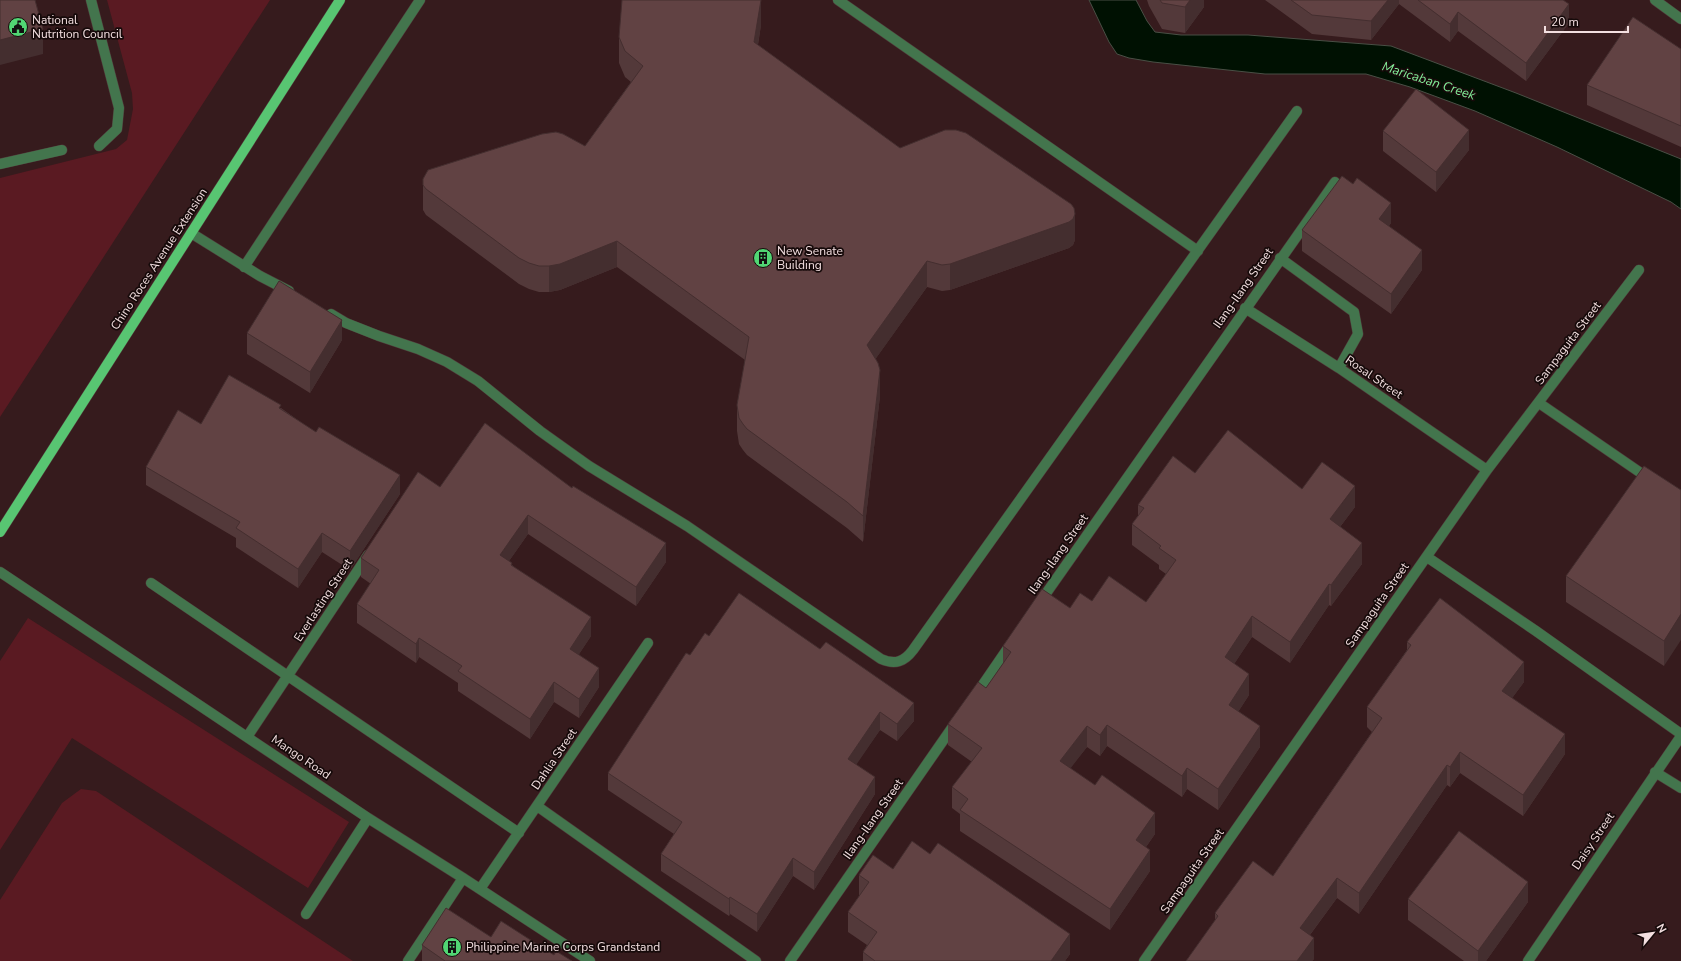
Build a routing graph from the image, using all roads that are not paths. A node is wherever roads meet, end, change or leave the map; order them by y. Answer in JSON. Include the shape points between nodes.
{"nodes":[{"id":1,"x":91,"y":0,"type":"edge"},
{"id":2,"x":340,"y":0,"type":"edge"},
{"id":3,"x":420,"y":0,"type":"edge"},
{"id":4,"x":838,"y":0,"type":"edge"},
{"id":5,"x":1656,"y":0,"type":"edge"},
{"id":6,"x":1681,"y":19,"type":"edge"},
{"id":7,"x":1297,"y":111,"type":"dead end"},
{"id":8,"x":99,"y":146,"type":"dead end"},
{"id":9,"x":62,"y":150,"type":"dead end"},
{"id":10,"x":0,"y":164,"type":"edge"},
{"id":11,"x":1335,"y":182,"type":"dead end"},
{"id":12,"x":191,"y":233,"type":"junction"},
{"id":13,"x":1198,"y":250,"type":"junction"},
{"id":14,"x":1280,"y":258,"type":"junction"},
{"id":15,"x":244,"y":267,"type":"junction"},
{"id":16,"x":1638,"y":270,"type":"dead end"},
{"id":17,"x":296,"y":296,"type":"edge"},
{"id":18,"x":1245,"y":308,"type":"junction"},
{"id":19,"x":323,"y":310,"type":"edge"},
{"id":20,"x":1339,"y":368,"type":"junction"},
{"id":21,"x":1539,"y":403,"type":"junction"},
{"id":22,"x":1487,"y":470,"type":"junction"},
{"id":23,"x":1656,"y":484,"type":"edge"},
{"id":24,"x":0,"y":532,"type":"edge"},
{"id":25,"x":371,"y":550,"type":"edge"},
{"id":26,"x":1427,"y":557,"type":"junction"},
{"id":27,"x":0,"y":572,"type":"edge"},
{"id":28,"x":151,"y":583,"type":"dead end"},
{"id":29,"x":1036,"y":608,"type":"edge"},
{"id":30,"x":1018,"y":634,"type":"edge"},
{"id":31,"x":648,"y":642,"type":"dead end"},
{"id":32,"x":288,"y":676,"type":"junction"},
{"id":33,"x":1681,"y":735,"type":"edge"},
{"id":34,"x":247,"y":737,"type":"junction"},
{"id":35,"x":1655,"y":772,"type":"junction"},
{"id":36,"x":1681,"y":788,"type":"edge"},
{"id":37,"x":537,"y":806,"type":"junction"},
{"id":38,"x":368,"y":818,"type":"junction"},
{"id":39,"x":519,"y":833,"type":"junction"},
{"id":40,"x":463,"y":878,"type":"junction"},
{"id":41,"x":480,"y":890,"type":"junction"},
{"id":42,"x":306,"y":914,"type":"dead end"},
{"id":43,"x":408,"y":961,"type":"edge"},
{"id":44,"x":590,"y":961,"type":"edge"},
{"id":45,"x":756,"y":961,"type":"edge"},
{"id":46,"x":790,"y":961,"type":"edge"},
{"id":47,"x":1144,"y":961,"type":"edge"},
{"id":48,"x":1528,"y":961,"type":"edge"}],
"edges":[{"from":1,"to":8,"type":"street","via":[[119,108],[117,129]]},
{"from":2,"to":12,"type":"main road","name":"Chino Roces Avenue Extension"},
{"from":3,"to":15,"type":"street"},
{"from":4,"to":13,"type":"street"},
{"from":5,"to":6,"type":"street"},
{"from":7,"to":13,"type":"street"},
{"from":9,"to":10,"type":"street"},
{"from":11,"to":14,"type":"street","name":"Ilang-Ilang Street"},
{"from":12,"to":15,"type":"street"},
{"from":12,"to":24,"type":"main road","name":"Chino Roces Avenue Extension"},
{"from":13,"to":19,"type":"street","via":[[913,650],[907,658],[890,663],[693,530],[589,466],[460,369],[418,349],[346,323]]},
{"from":14,"to":18,"type":"street","name":"Ilang-Ilang Street"},
{"from":14,"to":20,"type":"street","via":[[1354,312],[1358,334]]},
{"from":15,"to":17,"type":"street"},
{"from":16,"to":21,"type":"street","name":"Sampaguita Street"},
{"from":18,"to":20,"type":"street","name":"Rosal Street"},
{"from":18,"to":29,"type":"street","name":"Ilang-Ilang Street"},
{"from":20,"to":22,"type":"street","name":"Rosal Street"},
{"from":21,"to":22,"type":"street","name":"Sampaguita Street"},
{"from":21,"to":23,"type":"street"},
{"from":22,"to":26,"type":"street","name":"Sampaguita Street"},
{"from":25,"to":32,"type":"street","name":"Everlasting Street"},
{"from":26,"to":33,"type":"street"},
{"from":26,"to":47,"type":"street","name":"Sampaguita Street"},
{"from":27,"to":34,"type":"street","name":"Mango Road"},
{"from":28,"to":32,"type":"street"},
{"from":30,"to":46,"type":"street","name":"Ilang-Ilang Street"},
{"from":31,"to":37,"type":"street","name":"Dahlia Street"},
{"from":32,"to":34,"type":"street","name":"Everlasting Street"},
{"from":32,"to":39,"type":"street"},
{"from":33,"to":35,"type":"street","name":"Daisy Street"},
{"from":34,"to":38,"type":"street","name":"Mango Road"},
{"from":35,"to":36,"type":"street"},
{"from":35,"to":48,"type":"street","name":"Daisy Street"},
{"from":37,"to":39,"type":"street","name":"Dahlia Street"},
{"from":37,"to":45,"type":"street"},
{"from":38,"to":40,"type":"street","name":"Mango Road"},
{"from":38,"to":42,"type":"street"},
{"from":39,"to":41,"type":"street","name":"Dahlia Street"},
{"from":40,"to":41,"type":"street","name":"Mango Road"},
{"from":40,"to":43,"type":"street"},
{"from":41,"to":44,"type":"street","name":"Mango Road"}]}
